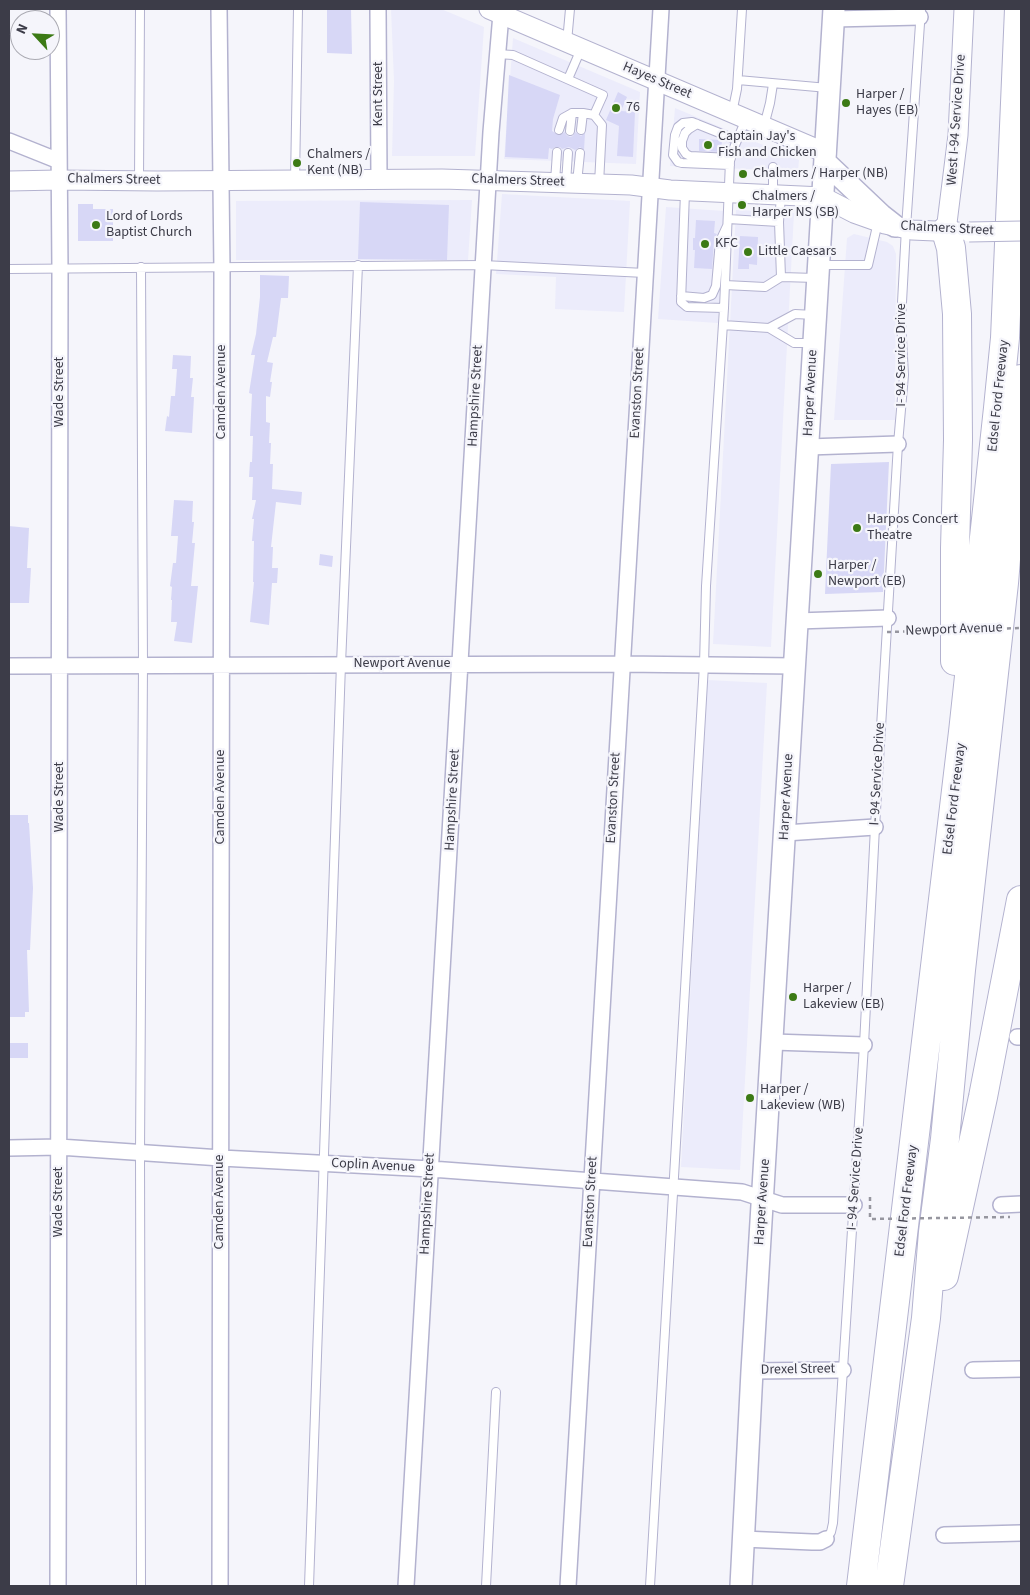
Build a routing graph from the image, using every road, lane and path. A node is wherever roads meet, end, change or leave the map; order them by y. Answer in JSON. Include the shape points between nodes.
{"nodes":[{"id":1,"x":58,"y":9,"type":"edge"},
{"id":2,"x":140,"y":9,"type":"edge"},
{"id":3,"x":219,"y":9,"type":"edge"},
{"id":4,"x":298,"y":9,"type":"edge"},
{"id":5,"x":378,"y":9,"type":"edge"},
{"id":6,"x":570,"y":9,"type":"edge"},
{"id":7,"x":661,"y":9,"type":"edge"},
{"id":8,"x":742,"y":9,"type":"edge"},
{"id":9,"x":964,"y":9,"type":"edge"},
{"id":10,"x":1018,"y":9,"type":"edge"},
{"id":11,"x":495,"y":11,"type":"edge"},
{"id":12,"x":920,"y":13,"type":"edge"},
{"id":13,"x":834,"y":14,"type":"edge"},
{"id":14,"x":574,"y":45,"type":"junction"},
{"id":15,"x":497,"y":54,"type":"junction"},
{"id":16,"x":568,"y":79,"type":"junction"},
{"id":17,"x":738,"y":80,"type":"junction"},
{"id":18,"x":657,"y":81,"type":"junction"},
{"id":19,"x":773,"y":84,"type":"junction"},
{"id":20,"x":829,"y":88,"type":"junction"},
{"id":21,"x":572,"y":113,"type":"junction"},
{"id":22,"x":583,"y":113,"type":"junction"},
{"id":23,"x":594,"y":115,"type":"junction"},
{"id":24,"x":739,"y":116,"type":"junction"},
{"id":25,"x":697,"y":124,"type":"junction"},
{"id":26,"x":764,"y":126,"type":"junction"},
{"id":27,"x":559,"y":130,"type":"dead end"},
{"id":28,"x":581,"y":130,"type":"dead end"},
{"id":29,"x":570,"y":131,"type":"dead end"},
{"id":30,"x":737,"y":140,"type":"junction"},
{"id":31,"x":9,"y":141,"type":"edge"},
{"id":32,"x":557,"y":152,"type":"dead end"},
{"id":33,"x":568,"y":153,"type":"dead end"},
{"id":34,"x":580,"y":154,"type":"dead end"},
{"id":35,"x":825,"y":157,"type":"junction"},
{"id":36,"x":59,"y":161,"type":"junction"},
{"id":37,"x":730,"y":162,"type":"junction"},
{"id":38,"x":773,"y":167,"type":"dead end"},
{"id":39,"x":379,"y":179,"type":"junction"},
{"id":40,"x":59,"y":180,"type":"junction"},
{"id":41,"x":221,"y":180,"type":"junction"},
{"id":42,"x":295,"y":180,"type":"junction"},
{"id":43,"x":488,"y":180,"type":"junction"},
{"id":44,"x":9,"y":181,"type":"edge"},
{"id":45,"x":138,"y":181,"type":"junction"},
{"id":46,"x":566,"y":183,"type":"junction"},
{"id":47,"x":599,"y":184,"type":"junction"},
{"id":48,"x":650,"y":187,"type":"junction"},
{"id":49,"x":685,"y":190,"type":"junction"},
{"id":50,"x":730,"y":192,"type":"junction"},
{"id":51,"x":777,"y":194,"type":"junction"},
{"id":52,"x":823,"y":197,"type":"junction"},
{"id":53,"x":728,"y":221,"type":"junction"},
{"id":54,"x":779,"y":222,"type":"junction"},
{"id":55,"x":893,"y":226,"type":"junction"},
{"id":56,"x":1021,"y":231,"type":"edge"},
{"id":57,"x":958,"y":232,"type":"junction"},
{"id":58,"x":358,"y":265,"type":"junction"},
{"id":59,"x":483,"y":265,"type":"junction"},
{"id":60,"x":222,"y":266,"type":"junction"},
{"id":61,"x":141,"y":267,"type":"junction"},
{"id":62,"x":60,"y":268,"type":"junction"},
{"id":63,"x":9,"y":269,"type":"edge"},
{"id":64,"x":818,"y":272,"type":"junction"},
{"id":65,"x":645,"y":273,"type":"junction"},
{"id":66,"x":781,"y":278,"type":"junction"},
{"id":67,"x":725,"y":284,"type":"junction"},
{"id":68,"x":681,"y":296,"type":"junction"},
{"id":69,"x":724,"y":308,"type":"junction"},
{"id":70,"x":816,"y":315,"type":"junction"},
{"id":71,"x":723,"y":325,"type":"junction"},
{"id":72,"x":769,"y":328,"type":"junction"},
{"id":73,"x":814,"y":343,"type":"junction"},
{"id":74,"x":1021,"y":380,"type":"edge"},
{"id":75,"x":898,"y":444,"type":"junction"},
{"id":76,"x":808,"y":447,"type":"junction"},
{"id":77,"x":798,"y":621,"type":"junction"},
{"id":78,"x":887,"y":625,"type":"junction"},
{"id":79,"x":1021,"y":628,"type":"edge"},
{"id":80,"x":222,"y":664,"type":"junction"},
{"id":81,"x":341,"y":664,"type":"junction"},
{"id":82,"x":460,"y":664,"type":"junction"},
{"id":83,"x":622,"y":664,"type":"junction"},
{"id":84,"x":60,"y":665,"type":"junction"},
{"id":85,"x":143,"y":665,"type":"junction"},
{"id":86,"x":704,"y":665,"type":"junction"},
{"id":87,"x":9,"y":666,"type":"edge"},
{"id":88,"x":795,"y":666,"type":"junction"},
{"id":89,"x":963,"y":732,"type":"junction"},
{"id":90,"x":875,"y":827,"type":"junction"},
{"id":91,"x":785,"y":833,"type":"junction"},
{"id":92,"x":1021,"y":900,"type":"edge"},
{"id":93,"x":773,"y":1042,"type":"junction"},
{"id":94,"x":864,"y":1045,"type":"junction"},
{"id":95,"x":9,"y":1148,"type":"edge"},
{"id":96,"x":59,"y":1148,"type":"junction"},
{"id":97,"x":140,"y":1152,"type":"junction"},
{"id":98,"x":220,"y":1158,"type":"junction"},
{"id":99,"x":324,"y":1164,"type":"junction"},
{"id":100,"x":431,"y":1170,"type":"junction"},
{"id":101,"x":592,"y":1181,"type":"junction"},
{"id":102,"x":675,"y":1188,"type":"junction"},
{"id":103,"x":870,"y":1197,"type":"dead end"},
{"id":104,"x":763,"y":1198,"type":"junction"},
{"id":105,"x":1021,"y":1204,"type":"edge"},
{"id":106,"x":854,"y":1206,"type":"junction"},
{"id":107,"x":1006,"y":1211,"type":"joint"},
{"id":108,"x":1021,"y":1369,"type":"edge"},
{"id":109,"x":843,"y":1370,"type":"junction"},
{"id":110,"x":973,"y":1370,"type":"dead end"},
{"id":111,"x":752,"y":1371,"type":"junction"},
{"id":112,"x":918,"y":1377,"type":"junction"},
{"id":113,"x":496,"y":1392,"type":"dead end"},
{"id":114,"x":1021,"y":1533,"type":"edge"},
{"id":115,"x":944,"y":1535,"type":"dead end"},
{"id":116,"x":743,"y":1539,"type":"junction"},
{"id":117,"x":826,"y":1539,"type":"joint"},
{"id":118,"x":58,"y":1586,"type":"edge"},
{"id":119,"x":141,"y":1586,"type":"edge"},
{"id":120,"x":220,"y":1586,"type":"edge"},
{"id":121,"x":309,"y":1586,"type":"edge"},
{"id":122,"x":406,"y":1586,"type":"edge"},
{"id":123,"x":486,"y":1586,"type":"edge"},
{"id":124,"x":568,"y":1586,"type":"edge"},
{"id":125,"x":650,"y":1586,"type":"edge"},
{"id":126,"x":741,"y":1586,"type":"edge"},
{"id":127,"x":861,"y":1586,"type":"edge"},
{"id":128,"x":889,"y":1586,"type":"edge"}],
"edges":[{"from":1,"to":36,"type":"street","name":"Wade Street"},
{"from":2,"to":45,"type":"lane"},
{"from":3,"to":41,"type":"street","name":"Camden Avenue"},
{"from":4,"to":42,"type":"lane"},
{"from":5,"to":39,"type":"street","name":"Kent Street"},
{"from":6,"to":14,"type":"lane"},
{"from":7,"to":18,"type":"street","name":"Evanston Street"},
{"from":8,"to":17,"type":"lane"},
{"from":9,"to":57,"type":"street","name":"West I-94 Service Drive","via":[[958,135]]},
{"from":10,"to":89,"type":"highway","name":"Edsel Ford Freeway","via":[[1005,338]]},
{"from":11,"to":14,"type":"street","name":"Hayes Street"},
{"from":11,"to":15,"type":"street","name":"Hampshire Street"},
{"from":12,"to":13,"type":"street"},
{"from":12,"to":55,"type":"lane","name":"I- 94 Service Drive"},
{"from":13,"to":20,"type":"main road","name":"Harper Avenue"},
{"from":14,"to":16,"type":"lane"},
{"from":14,"to":18,"type":"street","name":"Hayes Street"},
{"from":15,"to":16,"type":"lane","via":[[513,55]]},
{"from":15,"to":43,"type":"street","name":"Hampshire Street"},
{"from":16,"to":23,"type":"lane","via":[[603,95]]},
{"from":17,"to":19,"type":"lane"},
{"from":17,"to":24,"type":"lane"},
{"from":18,"to":24,"type":"street","name":"Hayes Street"},
{"from":18,"to":48,"type":"street","name":"Evanston Street"},
{"from":19,"to":20,"type":"lane"},
{"from":19,"to":26,"type":"lane"},
{"from":20,"to":35,"type":"main road","name":"Harper Avenue"},
{"from":21,"to":22,"type":"lane"},
{"from":21,"to":27,"type":"lane","via":[[563,118]]},
{"from":21,"to":29,"type":"lane"},
{"from":22,"to":23,"type":"lane"},
{"from":22,"to":28,"type":"lane"},
{"from":23,"to":47,"type":"lane","via":[[602,125]]},
{"from":24,"to":26,"type":"street","name":"Hayes Street"},
{"from":24,"to":30,"type":"lane"},
{"from":25,"to":30,"type":"lane"},
{"from":25,"to":37,"type":"lane","via":[[689,128],[682,141],[686,154]]},
{"from":25,"to":37,"type":"lane","via":[[683,123],[678,127],[675,159],[682,163]]},
{"from":26,"to":35,"type":"street","name":"Hayes Street"},
{"from":30,"to":37,"type":"lane"},
{"from":31,"to":36,"type":"street"},
{"from":32,"to":46,"type":"lane"},
{"from":33,"to":46,"type":"lane"},
{"from":34,"to":46,"type":"lane"},
{"from":35,"to":52,"type":"main road","name":"Harper Avenue"},
{"from":35,"to":55,"type":"main road"},
{"from":36,"to":40,"type":"street","name":"Wade Street"},
{"from":37,"to":50,"type":"lane"},
{"from":38,"to":51,"type":"lane"},
{"from":39,"to":42,"type":"street","name":"Chalmers Street"},
{"from":39,"to":43,"type":"street","name":"Chalmers Street"},
{"from":40,"to":44,"type":"street","name":"Chalmers Street"},
{"from":40,"to":45,"type":"street","name":"Chalmers Street"},
{"from":40,"to":62,"type":"street","name":"Wade Street"},
{"from":41,"to":42,"type":"street","name":"Chalmers Street"},
{"from":41,"to":45,"type":"street","name":"Chalmers Street"},
{"from":41,"to":60,"type":"street","name":"Camden Avenue"},
{"from":43,"to":46,"type":"street","name":"Chalmers Street"},
{"from":43,"to":59,"type":"street","name":"Hampshire Street"},
{"from":46,"to":47,"type":"street","name":"Chalmers Street"},
{"from":47,"to":48,"type":"street","name":"Chalmers Street"},
{"from":48,"to":49,"type":"street","name":"Chalmers Street"},
{"from":48,"to":65,"type":"street","name":"Evanston Street"},
{"from":49,"to":50,"type":"street","name":"Chalmers Street"},
{"from":49,"to":68,"type":"lane"},
{"from":50,"to":51,"type":"street","name":"Chalmers Street"},
{"from":50,"to":53,"type":"lane"},
{"from":51,"to":52,"type":"street","name":"Chalmers Street"},
{"from":51,"to":54,"type":"lane"},
{"from":52,"to":55,"type":"street","name":"Chalmers Street","via":[[854,213]]},
{"from":52,"to":64,"type":"main road","name":"Harper Avenue"},
{"from":53,"to":54,"type":"lane"},
{"from":53,"to":67,"type":"lane"},
{"from":53,"to":68,"type":"lane","via":[[720,242],[716,286],[712,295],[704,298]]},
{"from":54,"to":66,"type":"lane"},
{"from":55,"to":57,"type":"street","name":"Chalmers Street"},
{"from":55,"to":64,"type":"lane","via":[[868,265]]},
{"from":55,"to":75,"type":"lane","name":"I- 94 Service Drive","via":[[904,375]]},
{"from":56,"to":57,"type":"street","name":"Chalmers Street","bridge":true},
{"from":57,"to":89,"type":"highway","via":[[951,248],[957,314],[955,661]]},
{"from":58,"to":59,"type":"lane"},
{"from":58,"to":60,"type":"lane"},
{"from":58,"to":81,"type":"lane"},
{"from":59,"to":65,"type":"lane"},
{"from":59,"to":82,"type":"street","name":"Hampshire Street"},
{"from":60,"to":61,"type":"lane"},
{"from":60,"to":80,"type":"street","name":"Camden Avenue"},
{"from":61,"to":62,"type":"lane"},
{"from":61,"to":85,"type":"lane"},
{"from":62,"to":63,"type":"lane"},
{"from":62,"to":84,"type":"street","name":"Wade Street"},
{"from":64,"to":66,"type":"lane"},
{"from":64,"to":70,"type":"main road","name":"Harper Avenue"},
{"from":65,"to":83,"type":"street","name":"Evanston Street"},
{"from":66,"to":67,"type":"lane","via":[[765,287]]},
{"from":67,"to":69,"type":"lane"},
{"from":68,"to":69,"type":"lane","via":[[681,302],[687,307]]},
{"from":69,"to":71,"type":"lane"},
{"from":70,"to":72,"type":"lane","via":[[795,314]]},
{"from":70,"to":73,"type":"main road","name":"Harper Avenue"},
{"from":71,"to":72,"type":"lane"},
{"from":71,"to":86,"type":"lane"},
{"from":72,"to":73,"type":"lane","via":[[794,343]]},
{"from":73,"to":76,"type":"main road","name":"Harper Avenue"},
{"from":74,"to":112,"type":"highway","name":"Edsel Ford Freeway","via":[[1003,593]]},
{"from":75,"to":76,"type":"street"},
{"from":75,"to":78,"type":"lane","name":"I- 94 Service Drive"},
{"from":76,"to":77,"type":"main road","name":"Harper Avenue"},
{"from":77,"to":78,"type":"street","name":"Newport Avenue"},
{"from":77,"to":88,"type":"main road","name":"Harper Avenue"},
{"from":78,"to":79,"type":"path","name":"Newport Avenue","bridge":true},
{"from":78,"to":90,"type":"lane","name":"I- 94 Service Drive"},
{"from":80,"to":81,"type":"street","name":"Newport Avenue"},
{"from":80,"to":85,"type":"street","name":"Newport Avenue"},
{"from":80,"to":98,"type":"street","name":"Camden Avenue"},
{"from":81,"to":82,"type":"street","name":"Newport Avenue"},
{"from":81,"to":99,"type":"lane"},
{"from":82,"to":83,"type":"street","name":"Newport Avenue"},
{"from":82,"to":100,"type":"street","name":"Hampshire Street"},
{"from":83,"to":86,"type":"street","name":"Newport Avenue"},
{"from":83,"to":101,"type":"street","name":"Evanston Street"},
{"from":84,"to":85,"type":"street","name":"Newport Avenue"},
{"from":84,"to":87,"type":"street","name":"Newport Avenue"},
{"from":84,"to":96,"type":"street","name":"Wade Street"},
{"from":85,"to":97,"type":"lane"},
{"from":86,"to":88,"type":"street","name":"Newport Avenue"},
{"from":86,"to":102,"type":"lane"},
{"from":88,"to":91,"type":"main road","name":"Harper Avenue"},
{"from":89,"to":127,"type":"highway","name":"Edsel Ford Freeway"},
{"from":90,"to":91,"type":"street"},
{"from":90,"to":94,"type":"lane","name":"I- 94 Service Drive"},
{"from":91,"to":93,"type":"main road","name":"Harper Avenue"},
{"from":92,"to":112,"type":"highway","via":[[984,1097]]},
{"from":93,"to":94,"type":"street"},
{"from":93,"to":104,"type":"main road","name":"Harper Avenue"},
{"from":94,"to":106,"type":"lane","name":"I- 94 Service Drive"},
{"from":95,"to":96,"type":"street","name":"Coplin Avenue"},
{"from":96,"to":97,"type":"street","name":"Coplin Avenue"},
{"from":96,"to":118,"type":"street","name":"Wade Street"},
{"from":97,"to":98,"type":"street","name":"Coplin Avenue"},
{"from":97,"to":119,"type":"lane"},
{"from":98,"to":99,"type":"street","name":"Coplin Avenue"},
{"from":98,"to":120,"type":"street","name":"Camden Avenue"},
{"from":99,"to":100,"type":"street","name":"Coplin Avenue"},
{"from":99,"to":121,"type":"lane"},
{"from":100,"to":101,"type":"street","name":"Coplin Avenue"},
{"from":100,"to":122,"type":"street","name":"Hampshire Street"},
{"from":101,"to":102,"type":"street","name":"Coplin Avenue"},
{"from":101,"to":124,"type":"street","name":"Evanston Street"},
{"from":102,"to":104,"type":"street","name":"Coplin Avenue","via":[[742,1192]]},
{"from":102,"to":125,"type":"lane"},
{"from":103,"to":107,"type":"path","bridge":true,"via":[[870,1219]]},
{"from":104,"to":106,"type":"street","name":"Coplin Avenue","via":[[782,1205]]},
{"from":104,"to":111,"type":"main road","name":"Harper Avenue"},
{"from":105,"to":107,"type":"street"},
{"from":106,"to":109,"type":"lane","name":"I- 94 Service Drive"},
{"from":108,"to":110,"type":"street"},
{"from":109,"to":111,"type":"street","name":"Drexel Street"},
{"from":109,"to":117,"type":"lane","name":"I- 94 Service Drive","via":[[833,1523]]},
{"from":111,"to":116,"type":"main road","name":"Harper Avenue"},
{"from":112,"to":128,"type":"highway","name":"Edsel Ford Freeway"},
{"from":113,"to":123,"type":"lane"},
{"from":114,"to":115,"type":"street"},
{"from":116,"to":117,"type":"street","via":[[820,1542]]},
{"from":116,"to":126,"type":"main road","name":"Harper Avenue"}]}
